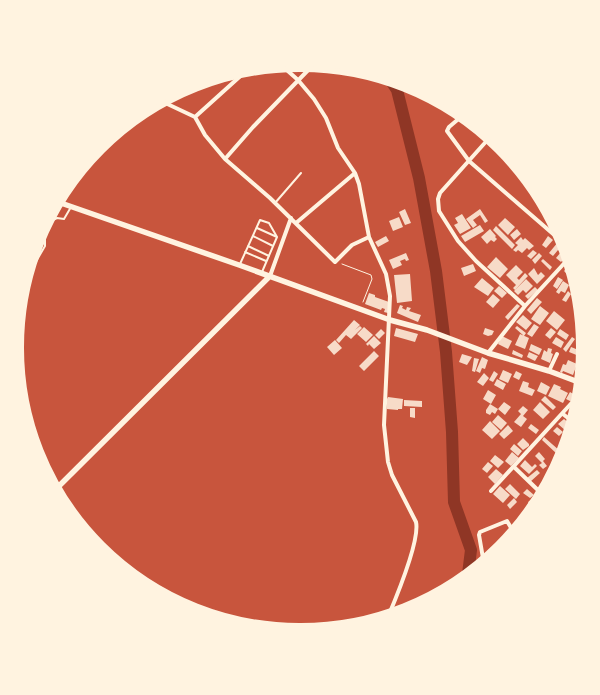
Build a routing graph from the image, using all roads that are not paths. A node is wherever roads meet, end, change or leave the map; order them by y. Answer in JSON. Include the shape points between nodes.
{"nodes":[{"id":1,"x":285,"y":69,"type":"edge"},
{"id":2,"x":309,"y":69,"type":"edge"},
{"id":3,"x":242,"y":75,"type":"edge"},
{"id":4,"x":297,"y":82,"type":"junction"},
{"id":5,"x":165,"y":104,"type":"edge"},
{"id":6,"x":195,"y":117,"type":"junction"},
{"id":7,"x":459,"y":119,"type":"edge"},
{"id":8,"x":487,"y":141,"type":"edge"},
{"id":9,"x":225,"y":159,"type":"junction"},
{"id":10,"x":469,"y":161,"type":"junction"},
{"id":11,"x":301,"y":173,"type":"dead end"},
{"id":12,"x":353,"y":174,"type":"junction"},
{"id":13,"x":62,"y":203,"type":"edge"},
{"id":14,"x":275,"y":203,"type":"junction"},
{"id":15,"x":71,"y":207,"type":"junction"},
{"id":16,"x":291,"y":218,"type":"junction"},
{"id":17,"x":296,"y":223,"type":"junction"},
{"id":18,"x":256,"y":228,"type":"junction"},
{"id":19,"x":47,"y":231,"type":"edge"},
{"id":20,"x":45,"y":235,"type":"edge"},
{"id":21,"x":252,"y":236,"type":"junction"},
{"id":22,"x":556,"y":236,"type":"edge"},
{"id":23,"x":277,"y":237,"type":"junction"},
{"id":24,"x":370,"y":237,"type":"junction"},
{"id":25,"x":248,"y":246,"type":"junction"},
{"id":26,"x":273,"y":246,"type":"junction"},
{"id":27,"x":245,"y":252,"type":"junction"},
{"id":28,"x":269,"y":256,"type":"junction"},
{"id":29,"x":266,"y":261,"type":"junction"},
{"id":30,"x":565,"y":262,"type":"edge"},
{"id":31,"x":34,"y":265,"type":"edge"},
{"id":32,"x":239,"y":265,"type":"junction"},
{"id":33,"x":261,"y":273,"type":"junction"},
{"id":34,"x":270,"y":276,"type":"junction"},
{"id":35,"x":525,"y":306,"type":"junction"},
{"id":36,"x":390,"y":320,"type":"junction"},
{"id":37,"x":488,"y":353,"type":"junction"},
{"id":38,"x":557,"y":354,"type":"dead end"},
{"id":39,"x":549,"y":371,"type":"junction"},
{"id":40,"x":576,"y":382,"type":"edge"},
{"id":41,"x":573,"y":402,"type":"edge"},
{"id":42,"x":563,"y":414,"type":"junction"},
{"id":43,"x":569,"y":419,"type":"edge"},
{"id":44,"x":514,"y":467,"type":"junction"},
{"id":45,"x":59,"y":486,"type":"edge"},
{"id":46,"x":492,"y":491,"type":"dead end"},
{"id":47,"x":539,"y":491,"type":"edge"},
{"id":48,"x":512,"y":529,"type":"edge"},
{"id":49,"x":483,"y":558,"type":"edge"},
{"id":50,"x":391,"y":611,"type":"edge"}],
"edges":[{"from":1,"to":4,"type":"street"},
{"from":2,"to":4,"type":"street"},
{"from":3,"to":6,"type":"street"},
{"from":4,"to":9,"type":"street"},
{"from":4,"to":12,"type":"street","via":[[322,112]]},
{"from":5,"to":6,"type":"street"},
{"from":6,"to":9,"type":"street"},
{"from":7,"to":10,"type":"street","via":[[448,131]]},
{"from":8,"to":10,"type":"street"},
{"from":9,"to":14,"type":"street"},
{"from":10,"to":22,"type":"street"},
{"from":10,"to":35,"type":"street","via":[[440,193],[439,211],[458,241],[476,261]]},
{"from":11,"to":14,"type":"lane"},
{"from":12,"to":17,"type":"street"},
{"from":12,"to":24,"type":"street","via":[[363,196]]},
{"from":13,"to":15,"type":"main road"},
{"from":14,"to":16,"type":"street"},
{"from":15,"to":19,"type":"lane","via":[[64,219],[53,220]]},
{"from":15,"to":32,"type":"main road"},
{"from":16,"to":17,"type":"street"},
{"from":16,"to":34,"type":"street"},
{"from":17,"to":24,"type":"street","via":[[335,262],[352,245]]},
{"from":18,"to":21,"type":"lane"},
{"from":18,"to":23,"type":"lane"},
{"from":18,"to":23,"type":"lane","via":[[259,221],[264,220]]},
{"from":20,"to":31,"type":"lane","via":[[45,246]]},
{"from":21,"to":25,"type":"lane"},
{"from":21,"to":26,"type":"lane"},
{"from":23,"to":26,"type":"lane"},
{"from":24,"to":36,"type":"street","via":[[387,278]]},
{"from":25,"to":27,"type":"lane"},
{"from":25,"to":28,"type":"lane"},
{"from":26,"to":28,"type":"lane"},
{"from":27,"to":29,"type":"lane"},
{"from":27,"to":32,"type":"lane"},
{"from":28,"to":29,"type":"lane"},
{"from":29,"to":33,"type":"lane"},
{"from":30,"to":35,"type":"street"},
{"from":32,"to":33,"type":"main road"},
{"from":33,"to":34,"type":"main road"},
{"from":34,"to":36,"type":"main road"},
{"from":34,"to":45,"type":"main road"},
{"from":35,"to":37,"type":"street"},
{"from":36,"to":37,"type":"main road"},
{"from":36,"to":50,"type":"street","via":[[385,445],[392,475],[417,530]]},
{"from":37,"to":39,"type":"main road"},
{"from":38,"to":39,"type":"street"},
{"from":39,"to":40,"type":"main road"},
{"from":41,"to":42,"type":"street"},
{"from":42,"to":43,"type":"street"},
{"from":42,"to":44,"type":"street"},
{"from":44,"to":46,"type":"street"},
{"from":44,"to":47,"type":"street"},
{"from":48,"to":49,"type":"street","via":[[507,521],[480,532]]}]}
